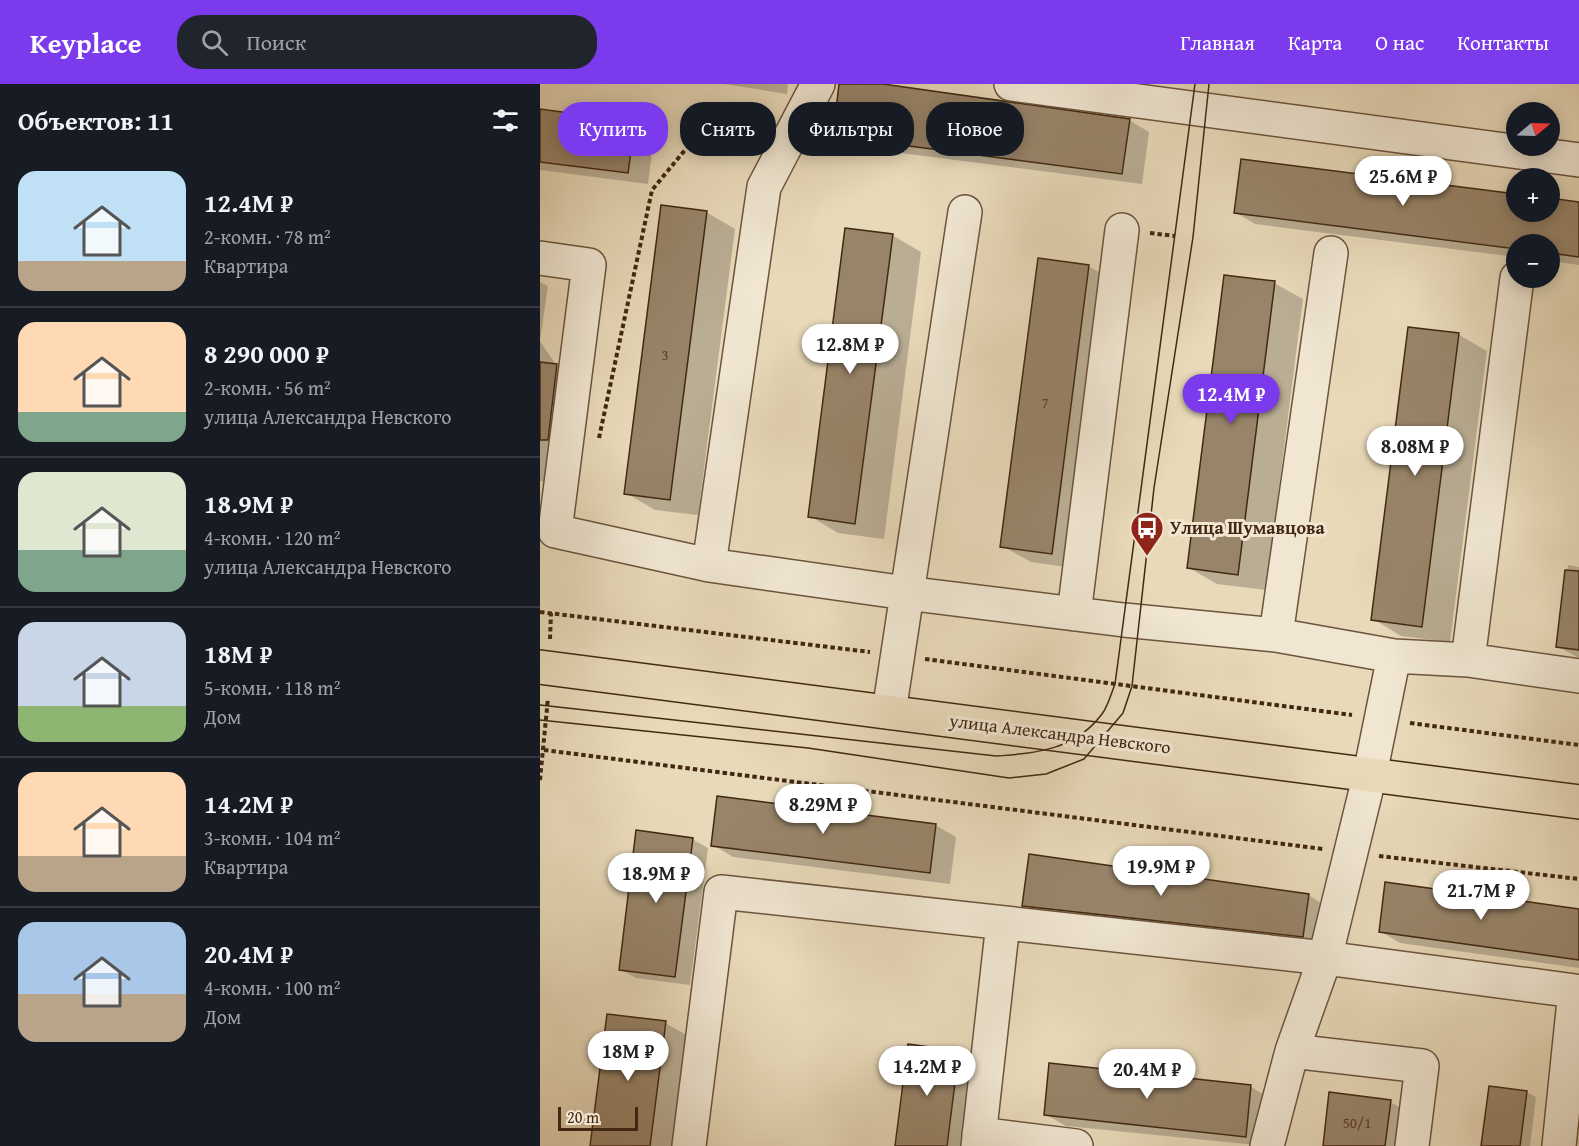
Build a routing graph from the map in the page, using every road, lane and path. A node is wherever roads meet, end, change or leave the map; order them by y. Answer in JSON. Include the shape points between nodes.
{"nodes":[{"id":1,"x":818,"y":84,"type":"edge"},
{"id":2,"x":1011,"y":84,"type":"edge"},
{"id":3,"x":680,"y":156,"type":"edge"},
{"id":4,"x":1579,"y":160,"type":"edge"},
{"id":5,"x":965,"y":212,"type":"dead end"},
{"id":6,"x":1122,"y":230,"type":"dead end"},
{"id":7,"x":1331,"y":253,"type":"dead end"},
{"id":8,"x":540,"y":258,"type":"edge"},
{"id":9,"x":1516,"y":288,"type":"edge"},
{"id":10,"x":597,"y":446,"type":"dead end"},
{"id":11,"x":709,"y":565,"type":"junction"},
{"id":12,"x":906,"y":593,"type":"junction"},
{"id":13,"x":540,"y":612,"type":"edge"},
{"id":14,"x":1074,"y":614,"type":"junction"},
{"id":15,"x":1276,"y":635,"type":"junction"},
{"id":16,"x":898,"y":656,"type":"junction"},
{"id":17,"x":1394,"y":656,"type":"junction"},
{"id":18,"x":1468,"y":660,"type":"junction"},
{"id":19,"x":540,"y":667,"type":"edge"},
{"id":20,"x":1579,"y":676,"type":"edge"},
{"id":21,"x":889,"y":712,"type":"junction"},
{"id":22,"x":1381,"y":719,"type":"junction"},
{"id":23,"x":1579,"y":745,"type":"edge"},
{"id":24,"x":542,"y":755,"type":"edge"},
{"id":25,"x":1370,"y":774,"type":"junction"},
{"id":26,"x":540,"y":780,"type":"edge"},
{"id":27,"x":1579,"y":801,"type":"edge"},
{"id":28,"x":1350,"y":853,"type":"junction"},
{"id":29,"x":1579,"y":879,"type":"edge"},
{"id":30,"x":1003,"y":923,"type":"junction"},
{"id":31,"x":1325,"y":958,"type":"junction"},
{"id":32,"x":1292,"y":1050,"type":"junction"},
{"id":33,"x":979,"y":1140,"type":"edge"},
{"id":34,"x":689,"y":1146,"type":"edge"},
{"id":35,"x":1076,"y":1146,"type":"edge"},
{"id":36,"x":1267,"y":1146,"type":"edge"},
{"id":37,"x":1412,"y":1146,"type":"edge"},
{"id":38,"x":1559,"y":1146,"type":"edge"}],
"edges":[{"from":1,"to":11,"type":"lane","via":[[764,187]]},
{"from":2,"to":4,"type":"lane"},
{"from":3,"to":10,"type":"path","via":[[652,190]]},
{"from":5,"to":12,"type":"lane"},
{"from":6,"to":14,"type":"lane"},
{"from":7,"to":15,"type":"lane"},
{"from":8,"to":11,"type":"lane","via":[[589,265],[555,531]]},
{"from":9,"to":18,"type":"lane"},
{"from":11,"to":12,"type":"lane"},
{"from":12,"to":14,"type":"lane"},
{"from":12,"to":16,"type":"lane"},
{"from":13,"to":16,"type":"path"},
{"from":14,"to":15,"type":"lane"},
{"from":15,"to":17,"type":"lane"},
{"from":16,"to":21,"type":"lane"},
{"from":16,"to":22,"type":"path"},
{"from":17,"to":18,"type":"lane"},
{"from":17,"to":22,"type":"lane"},
{"from":18,"to":20,"type":"lane"},
{"from":19,"to":21,"type":"main road","name":"улица Александра Невского"},
{"from":21,"to":25,"type":"main road","name":"улица Александра Невского"},
{"from":22,"to":23,"type":"path"},
{"from":22,"to":25,"type":"lane"},
{"from":24,"to":26,"type":"path"},
{"from":24,"to":28,"type":"path","via":[[544,750]]},
{"from":25,"to":27,"type":"main road","name":"улица Александра Невского"},
{"from":25,"to":28,"type":"lane"},
{"from":28,"to":29,"type":"path"},
{"from":28,"to":31,"type":"lane"},
{"from":30,"to":31,"type":"lane"},
{"from":30,"to":33,"type":"lane"},
{"from":30,"to":34,"type":"lane","via":[[721,892]]},
{"from":31,"to":32,"type":"lane"},
{"from":31,"to":38,"type":"lane","via":[[1575,991]]},
{"from":32,"to":36,"type":"lane"},
{"from":32,"to":37,"type":"lane","via":[[1422,1066]]},
{"from":33,"to":35,"type":"lane"}]}
